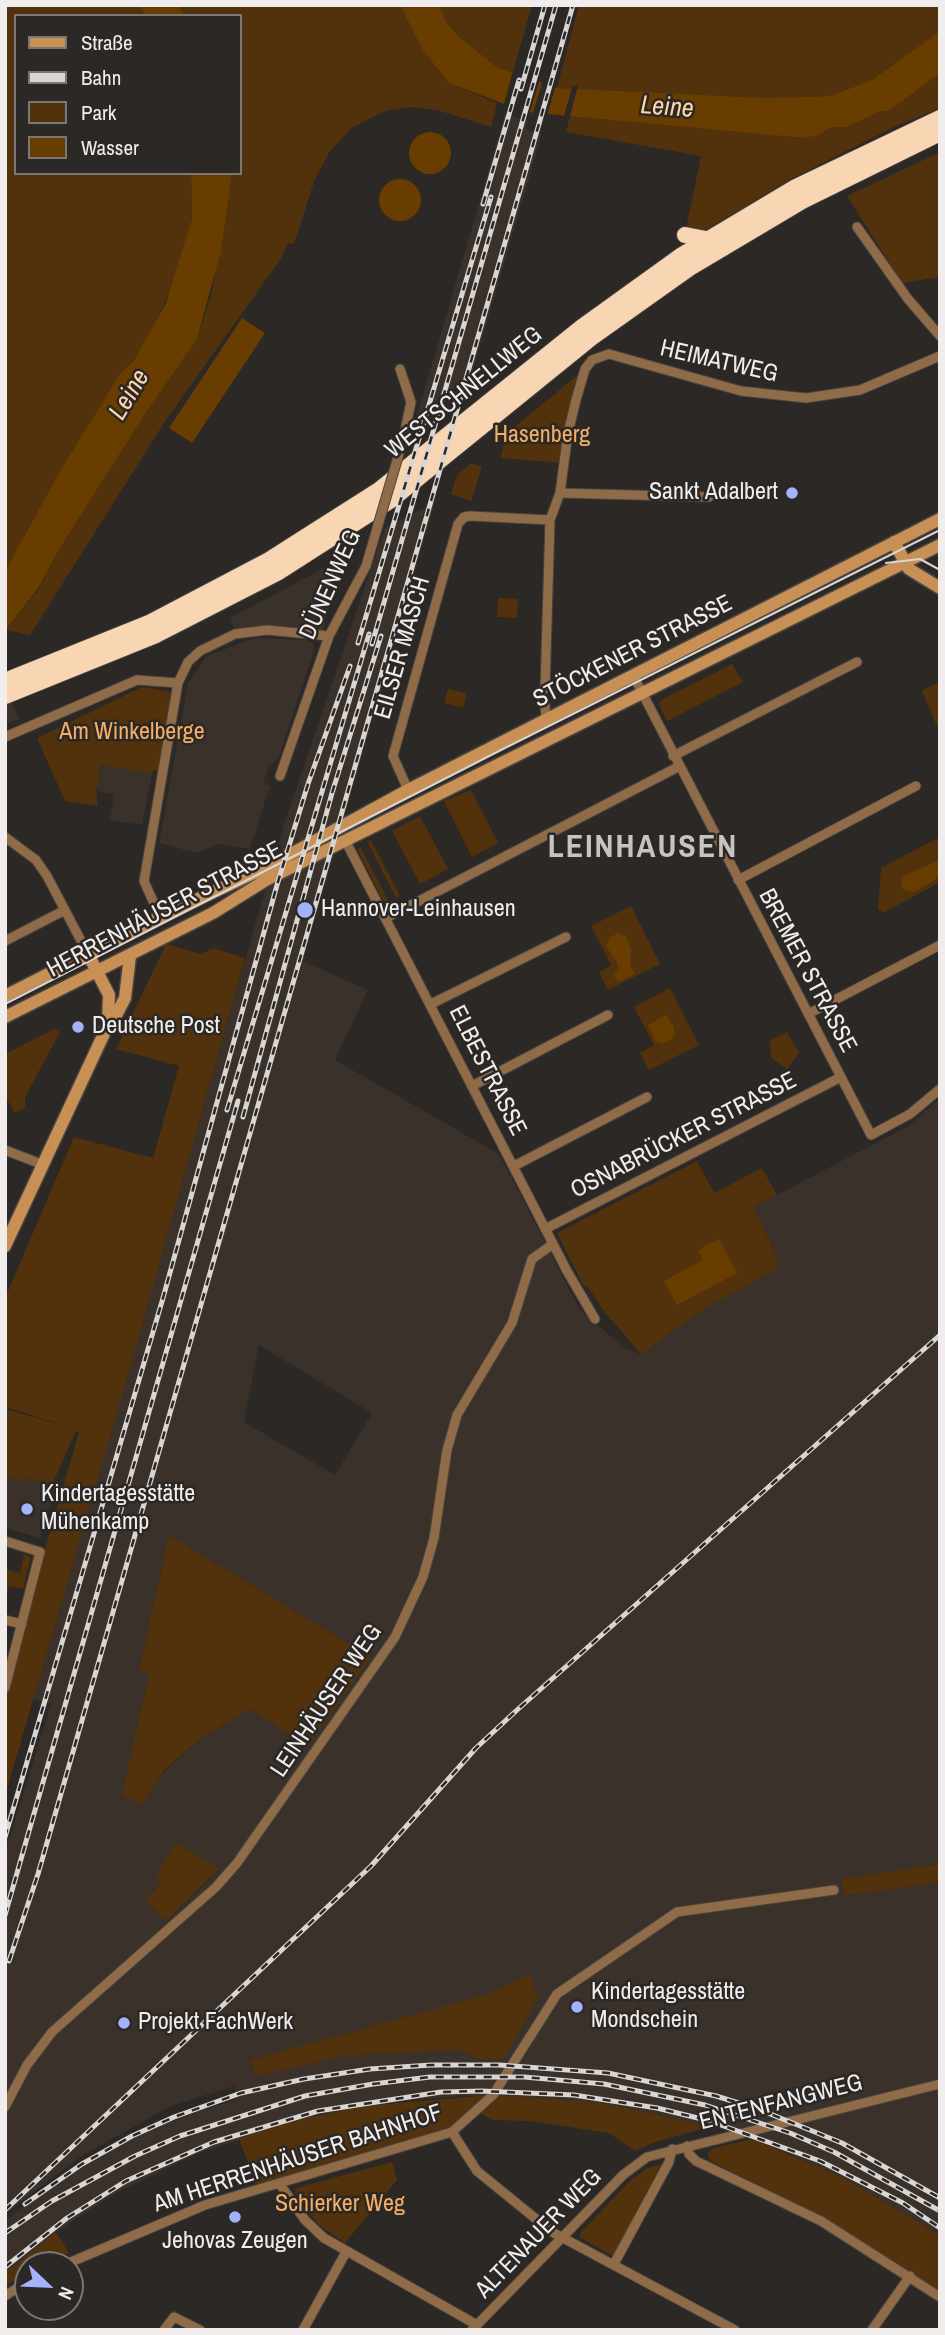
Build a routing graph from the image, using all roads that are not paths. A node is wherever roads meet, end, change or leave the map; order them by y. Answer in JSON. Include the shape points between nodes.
{"nodes":[{"id":1,"x":940,"y":118,"type":"edge"},
{"id":2,"x":940,"y":133,"type":"edge"},
{"id":3,"x":857,"y":227,"type":"dead end"},
{"id":4,"x":685,"y":235,"type":"dead end"},
{"id":5,"x":706,"y":239,"type":"junction"},
{"id":6,"x":940,"y":336,"type":"edge"},
{"id":7,"x":940,"y":356,"type":"edge"},
{"id":8,"x":400,"y":369,"type":"dead end"},
{"id":9,"x":560,"y":493,"type":"junction"},
{"id":10,"x":709,"y":497,"type":"dead end"},
{"id":11,"x":940,"y":519,"type":"edge"},
{"id":12,"x":550,"y":520,"type":"junction"},
{"id":13,"x":894,"y":542,"type":"junction"},
{"id":14,"x":940,"y":545,"type":"edge"},
{"id":15,"x":903,"y":561,"type":"junction"},
{"id":16,"x":940,"y":588,"type":"edge"},
{"id":17,"x":329,"y":635,"type":"junction"},
{"id":18,"x":857,"y":662,"type":"dead end"},
{"id":19,"x":632,"y":676,"type":"junction"},
{"id":20,"x":5,"y":681,"type":"edge"},
{"id":21,"x":178,"y":683,"type":"junction"},
{"id":22,"x":545,"y":689,"type":"dead end"},
{"id":23,"x":642,"y":693,"type":"junction"},
{"id":24,"x":5,"y":696,"type":"edge"},
{"id":25,"x":545,"y":705,"type":"dead end"},
{"id":26,"x":546,"y":720,"type":"junction"},
{"id":27,"x":5,"y":737,"type":"edge"},
{"id":28,"x":673,"y":757,"type":"junction"},
{"id":29,"x":678,"y":767,"type":"junction"},
{"id":30,"x":280,"y":776,"type":"dead end"},
{"id":31,"x":916,"y":786,"type":"dead end"},
{"id":32,"x":408,"y":790,"type":"junction"},
{"id":33,"x":347,"y":824,"type":"joint"},
{"id":34,"x":5,"y":837,"type":"edge"},
{"id":35,"x":345,"y":840,"type":"junction"},
{"id":36,"x":738,"y":880,"type":"junction"},
{"id":37,"x":65,"y":910,"type":"junction"},
{"id":38,"x":160,"y":917,"type":"junction"},
{"id":39,"x":386,"y":918,"type":"junction"},
{"id":40,"x":566,"y":937,"type":"dead end"},
{"id":41,"x":5,"y":941,"type":"edge"},
{"id":42,"x":940,"y":946,"type":"edge"},
{"id":43,"x":88,"y":954,"type":"junction"},
{"id":44,"x":130,"y":956,"type":"junction"},
{"id":45,"x":97,"y":971,"type":"junction"},
{"id":46,"x":5,"y":996,"type":"edge"},
{"id":47,"x":431,"y":1004,"type":"junction"},
{"id":48,"x":808,"y":1014,"type":"junction"},
{"id":49,"x":608,"y":1015,"type":"dead end"},
{"id":50,"x":5,"y":1017,"type":"edge"},
{"id":51,"x":105,"y":1033,"type":"junction"},
{"id":52,"x":841,"y":1077,"type":"junction"},
{"id":53,"x":472,"y":1086,"type":"junction"},
{"id":54,"x":940,"y":1089,"type":"edge"},
{"id":55,"x":647,"y":1097,"type":"dead end"},
{"id":56,"x":5,"y":1150,"type":"edge"},
{"id":57,"x":41,"y":1164,"type":"junction"},
{"id":58,"x":514,"y":1166,"type":"junction"},
{"id":59,"x":545,"y":1229,"type":"junction"},
{"id":60,"x":553,"y":1244,"type":"junction"},
{"id":61,"x":5,"y":1246,"type":"edge"},
{"id":62,"x":595,"y":1319,"type":"dead end"},
{"id":63,"x":5,"y":1541,"type":"edge"},
{"id":64,"x":5,"y":1620,"type":"edge"},
{"id":65,"x":22,"y":1624,"type":"junction"},
{"id":66,"x":5,"y":1688,"type":"edge"},
{"id":67,"x":834,"y":1890,"type":"dead end"},
{"id":68,"x":940,"y":2084,"type":"edge"},
{"id":69,"x":5,"y":2107,"type":"edge"},
{"id":70,"x":452,"y":2132,"type":"junction"},
{"id":71,"x":687,"y":2146,"type":"junction"},
{"id":72,"x":672,"y":2149,"type":"junction"},
{"id":73,"x":634,"y":2166,"type":"joint"},
{"id":74,"x":279,"y":2183,"type":"junction"},
{"id":75,"x":562,"y":2236,"type":"junction"},
{"id":76,"x":346,"y":2252,"type":"junction"},
{"id":77,"x":84,"y":2256,"type":"edge"},
{"id":78,"x":614,"y":2264,"type":"junction"},
{"id":79,"x":910,"y":2276,"type":"junction"},
{"id":80,"x":940,"y":2297,"type":"edge"},
{"id":81,"x":474,"y":2327,"type":"edge"},
{"id":82,"x":164,"y":2330,"type":"edge"},
{"id":83,"x":200,"y":2330,"type":"edge"},
{"id":84,"x":303,"y":2330,"type":"edge"},
{"id":85,"x":735,"y":2330,"type":"edge"},
{"id":86,"x":872,"y":2330,"type":"edge"}],
"edges":[{"from":1,"to":5,"type":"highway","name":"WESTSCHNELLWEG","via":[[794,188]]},
{"from":2,"to":24,"type":"highway","name":"WESTSCHNELLWEG","via":[[802,201],[691,267],[591,338],[391,500],[288,566],[156,635]]},
{"from":3,"to":6,"type":"street"},
{"from":4,"to":5,"type":"highway"},
{"from":5,"to":20,"type":"highway","name":"WESTSCHNELLWEG","via":[[582,327],[421,458],[327,525],[162,616]]},
{"from":7,"to":9,"type":"street","name":"HEIMATWEG","via":[[860,390],[806,398],[741,391],[609,354],[592,360],[585,369],[568,433]]},
{"from":8,"to":17,"type":"street","name":"DÜNENWEG","bridge":true,"via":[[411,402],[403,440],[366,566]]},
{"from":9,"to":10,"type":"street"},
{"from":9,"to":12,"type":"street"},
{"from":11,"to":13,"type":"street","name":"STÖCKENER STRASSE"},
{"from":12,"to":22,"type":"street"},
{"from":12,"to":32,"type":"street","name":"EILSER MASCH","via":[[464,517],[458,524],[393,751]]},
{"from":13,"to":15,"type":"street"},
{"from":13,"to":19,"type":"street","name":"STÖCKENER STRASSE"},
{"from":14,"to":15,"type":"street","name":"STÖCKENER STRASSE"},
{"from":15,"to":16,"type":"street"},
{"from":15,"to":23,"type":"street","name":"STÖCKENER STRASSE"},
{"from":17,"to":21,"type":"street","via":[[235,634],[200,651],[188,662]]},
{"from":17,"to":30,"type":"street","name":"DÜNENWEG"},
{"from":18,"to":28,"type":"street"},
{"from":19,"to":23,"type":"street","name":"BREMER STRASSE"},
{"from":19,"to":26,"type":"street","name":"STÖCKENER STRASSE"},
{"from":21,"to":27,"type":"street","via":[[137,680]]},
{"from":21,"to":38,"type":"street","via":[[144,881]]},
{"from":23,"to":28,"type":"street","name":"BREMER STRASSE"},
{"from":23,"to":35,"type":"street","name":"STÖCKENER STRASSE"},
{"from":25,"to":26,"type":"street"},
{"from":26,"to":32,"type":"street","name":"STÖCKENER STRASSE"},
{"from":28,"to":29,"type":"street","name":"BREMER STRASSE"},
{"from":29,"to":36,"type":"street","name":"BREMER STRASSE"},
{"from":29,"to":39,"type":"street"},
{"from":31,"to":36,"type":"street"},
{"from":32,"to":33,"type":"street","name":"STÖCKENER STRASSE"},
{"from":33,"to":38,"type":"street","name":"HERRENHÄUSER STRASSE"},
{"from":34,"to":37,"type":"street","via":[[36,860]]},
{"from":35,"to":39,"type":"street","name":"ELBESTRASSE"},
{"from":35,"to":44,"type":"street","name":"HERRENHÄUSER STRASSE"},
{"from":36,"to":48,"type":"street","name":"BREMER STRASSE"},
{"from":37,"to":41,"type":"street"},
{"from":37,"to":43,"type":"street"},
{"from":38,"to":43,"type":"street","name":"HERRENHÄUSER STRASSE"},
{"from":39,"to":47,"type":"street","name":"ELBESTRASSE"},
{"from":40,"to":47,"type":"street"},
{"from":42,"to":48,"type":"street"},
{"from":43,"to":45,"type":"street"},
{"from":43,"to":46,"type":"street","name":"HERRENHÄUSER STRASSE"},
{"from":44,"to":45,"type":"street","name":"HERRENHÄUSER STRASSE"},
{"from":44,"to":51,"type":"street","via":[[123,1005]]},
{"from":45,"to":50,"type":"street","name":"HERRENHÄUSER STRASSE"},
{"from":45,"to":51,"type":"street","via":[[111,1002]]},
{"from":47,"to":53,"type":"street","name":"ELBESTRASSE"},
{"from":48,"to":52,"type":"street","name":"BREMER STRASSE"},
{"from":49,"to":53,"type":"street"},
{"from":51,"to":57,"type":"street"},
{"from":52,"to":54,"type":"street","name":"BREMER STRASSE","via":[[871,1135],[910,1114]]},
{"from":52,"to":59,"type":"street","name":"OSNABRÜCKER STRASSE"},
{"from":53,"to":58,"type":"street","name":"ELBESTRASSE"},
{"from":55,"to":58,"type":"street"},
{"from":56,"to":57,"type":"street"},
{"from":57,"to":61,"type":"street"},
{"from":58,"to":59,"type":"street","name":"ELBESTRASSE"},
{"from":59,"to":60,"type":"street","name":"ELBESTRASSE"},
{"from":60,"to":62,"type":"street","name":"ELBESTRASSE"},
{"from":60,"to":69,"type":"street","name":"LEINHÄUSER WEG","via":[[532,1259],[518,1312],[457,1415],[434,1538],[423,1577],[395,1637],[264,1828],[223,1879],[52,2032],[27,2065]]},
{"from":63,"to":65,"type":"street","via":[[40,1552]]},
{"from":64,"to":65,"type":"street"},
{"from":65,"to":66,"type":"street"},
{"from":67,"to":70,"type":"street","name":"AM HERRENHÄUSER BAHNHOF","via":[[677,1912],[557,1994],[494,2095]]},
{"from":68,"to":71,"type":"street","name":"ENTENFANGWEG"},
{"from":70,"to":74,"type":"street","name":"AM HERRENHÄUSER BAHNHOF"},
{"from":70,"to":75,"type":"street","via":[[477,2171]]},
{"from":71,"to":72,"type":"street","name":"ENTENFANGWEG"},
{"from":71,"to":79,"type":"street","via":[[696,2161],[821,2221]]},
{"from":72,"to":73,"type":"street","name":"ENTENFANGWEG"},
{"from":72,"to":78,"type":"street"},
{"from":73,"to":75,"type":"street","name":"ALTENAUER WEG"},
{"from":74,"to":76,"type":"street","via":[[305,2220]]},
{"from":74,"to":77,"type":"street","name":"AM HERRENHÄUSER BAHNHOF","via":[[205,2205]]},
{"from":75,"to":78,"type":"street"},
{"from":75,"to":81,"type":"street","name":"ALTENAUER WEG"},
{"from":76,"to":81,"type":"street"},
{"from":76,"to":84,"type":"street"},
{"from":78,"to":85,"type":"street"},
{"from":79,"to":80,"type":"street"},
{"from":79,"to":86,"type":"street"},
{"from":82,"to":83,"type":"street","via":[[174,2317]]}]}
